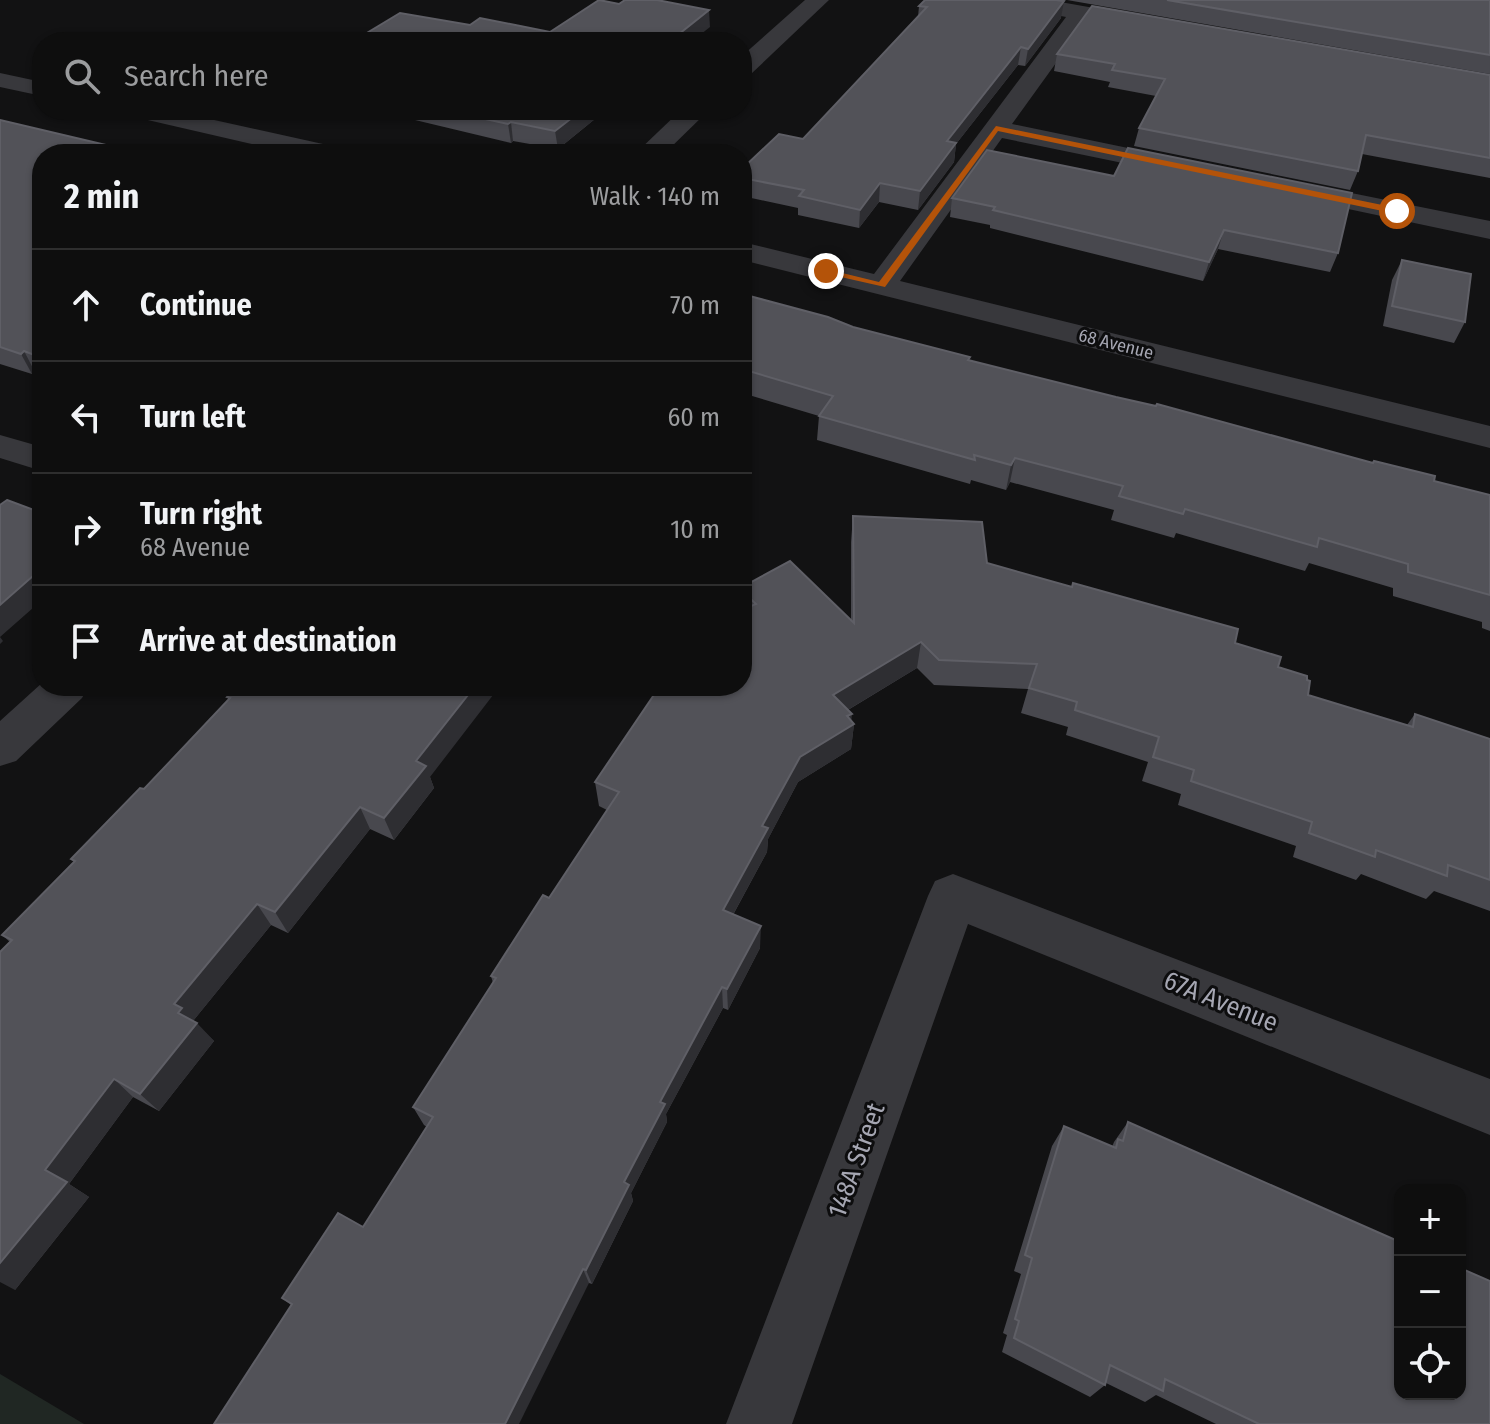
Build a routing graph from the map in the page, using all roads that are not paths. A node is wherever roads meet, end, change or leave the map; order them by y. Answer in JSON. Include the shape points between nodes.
{"nodes":[{"id":1,"x":818,"y":0,"type":"edge"},
{"id":2,"x":1012,"y":0,"type":"edge"},
{"id":3,"x":1081,"y":12,"type":"junction"},
{"id":4,"x":1175,"y":29,"type":"edge"},
{"id":5,"x":752,"y":60,"type":"edge"},
{"id":6,"x":0,"y":80,"type":"edge"},
{"id":7,"x":32,"y":87,"type":"edge"},
{"id":8,"x":180,"y":120,"type":"edge"},
{"id":9,"x":685,"y":120,"type":"edge"},
{"id":10,"x":996,"y":129,"type":"junction"},
{"id":11,"x":286,"y":144,"type":"edge"},
{"id":12,"x":659,"y":144,"type":"edge"},
{"id":13,"x":1212,"y":173,"type":"edge"},
{"id":14,"x":1258,"y":183,"type":"edge"},
{"id":15,"x":1490,"y":230,"type":"edge"},
{"id":16,"x":752,"y":253,"type":"edge"},
{"id":17,"x":882,"y":285,"type":"junction"},
{"id":18,"x":1490,"y":437,"type":"edge"},
{"id":19,"x":0,"y":446,"type":"edge"},
{"id":20,"x":32,"y":456,"type":"edge"},
{"id":21,"x":56,"y":696,"type":"edge"},
{"id":22,"x":0,"y":748,"type":"edge"},
{"id":23,"x":953,"y":896,"type":"joint"},
{"id":24,"x":1490,"y":1107,"type":"edge"},
{"id":25,"x":759,"y":1424,"type":"edge"}],
"edges":[{"from":1,"to":5,"type":"street"},
{"from":2,"to":3,"type":"street"},
{"from":3,"to":4,"type":"street"},
{"from":3,"to":10,"type":"street"},
{"from":6,"to":7,"type":"street"},
{"from":8,"to":11,"type":"street"},
{"from":9,"to":12,"type":"street"},
{"from":10,"to":13,"type":"street"},
{"from":10,"to":17,"type":"street"},
{"from":14,"to":15,"type":"street"},
{"from":16,"to":17,"type":"street","name":"68 Avenue"},
{"from":17,"to":18,"type":"street","name":"68 Avenue"},
{"from":19,"to":20,"type":"street"},
{"from":21,"to":22,"type":"street"},
{"from":23,"to":24,"type":"street","name":"67A Avenue"},
{"from":23,"to":25,"type":"street","name":"148A Street"}]}
